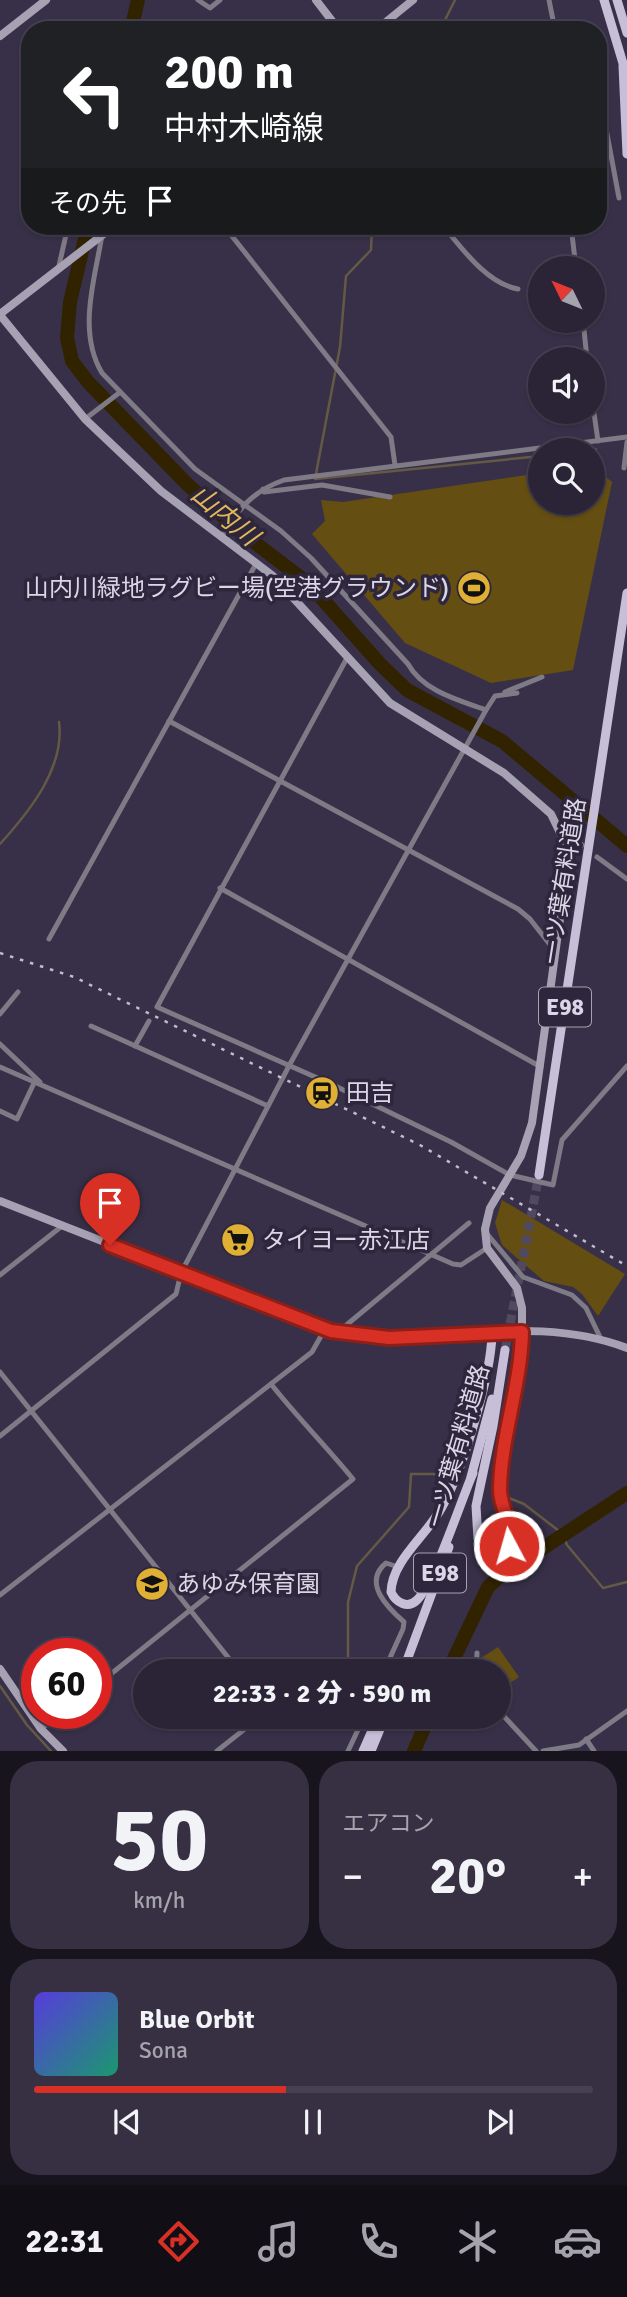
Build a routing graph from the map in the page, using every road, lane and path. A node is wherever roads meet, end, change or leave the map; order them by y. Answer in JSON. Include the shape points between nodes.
{"nodes":[{"id":1,"x":46,"y":0,"type":"edge"},
{"id":2,"x":198,"y":0,"type":"edge"},
{"id":3,"x":220,"y":0,"type":"edge"},
{"id":4,"x":316,"y":0,"type":"edge"},
{"id":5,"x":413,"y":0,"type":"edge"},
{"id":6,"x":550,"y":0,"type":"edge"},
{"id":7,"x":604,"y":0,"type":"edge"},
{"id":8,"x":617,"y":0,"type":"edge"},
{"id":9,"x":332,"y":21,"type":"edge"},
{"id":10,"x":387,"y":21,"type":"edge"},
{"id":11,"x":554,"y":21,"type":"edge"},
{"id":12,"x":627,"y":33,"type":"edge"},
{"id":13,"x":0,"y":36,"type":"edge"},
{"id":14,"x":625,"y":70,"type":"edge"},
{"id":15,"x":607,"y":134,"type":"edge"},
{"id":16,"x":627,"y":154,"type":"edge"},
{"id":17,"x":619,"y":198,"type":"dead end"},
{"id":18,"x":66,"y":235,"type":"edge"},
{"id":19,"x":231,"y":235,"type":"edge"},
{"id":20,"x":451,"y":235,"type":"edge"},
{"id":21,"x":572,"y":235,"type":"edge"},
{"id":22,"x":99,"y":236,"type":"joint"},
{"id":23,"x":575,"y":256,"type":"edge"},
{"id":24,"x":60,"y":268,"type":"junction"},
{"id":25,"x":519,"y":289,"type":"dead end"},
{"id":26,"x":0,"y":315,"type":"edge"},
{"id":27,"x":119,"y":393,"type":"junction"},
{"id":28,"x":85,"y":419,"type":"junction"},
{"id":29,"x":627,"y":440,"type":"edge"},
{"id":30,"x":605,"y":441,"type":"edge"},
{"id":31,"x":528,"y":450,"type":"edge"},
{"id":32,"x":395,"y":466,"type":"junction"},
{"id":33,"x":624,"y":468,"type":"dead end"},
{"id":34,"x":262,"y":489,"type":"junction"},
{"id":35,"x":390,"y":497,"type":"dead end"},
{"id":36,"x":242,"y":505,"type":"junction"},
{"id":37,"x":224,"y":533,"type":"junction"},
{"id":38,"x":257,"y":562,"type":"junction"},
{"id":39,"x":627,"y":593,"type":"edge"},
{"id":40,"x":348,"y":658,"type":"junction"},
{"id":41,"x":542,"y":677,"type":"dead end"},
{"id":42,"x":517,"y":693,"type":"dead end"},
{"id":43,"x":495,"y":696,"type":"junction"},
{"id":44,"x":484,"y":713,"type":"junction"},
{"id":45,"x":169,"y":721,"type":"junction"},
{"id":46,"x":469,"y":743,"type":"junction"},
{"id":47,"x":279,"y":779,"type":"junction"},
{"id":48,"x":562,"y":833,"type":"junction"},
{"id":49,"x":586,"y":842,"type":"junction"},
{"id":50,"x":409,"y":850,"type":"junction"},
{"id":51,"x":597,"y":857,"type":"dead end"},
{"id":52,"x":627,"y":879,"type":"edge"},
{"id":53,"x":220,"y":888,"type":"junction"},
{"id":54,"x":49,"y":939,"type":"dead end"},
{"id":55,"x":555,"y":951,"type":"junction"},
{"id":56,"x":349,"y":960,"type":"junction"},
{"id":57,"x":18,"y":992,"type":"dead end"},
{"id":58,"x":0,"y":1014,"type":"edge"},
{"id":59,"x":149,"y":1021,"type":"dead end"},
{"id":60,"x":91,"y":1026,"type":"dead end"},
{"id":61,"x":0,"y":1044,"type":"edge"},
{"id":62,"x":135,"y":1046,"type":"junction"},
{"id":63,"x":290,"y":1064,"type":"junction"},
{"id":64,"x":627,"y":1066,"type":"edge"},
{"id":65,"x":0,"y":1067,"type":"edge"},
{"id":66,"x":541,"y":1067,"type":"junction"},
{"id":67,"x":35,"y":1081,"type":"junction"},
{"id":68,"x":42,"y":1084,"type":"junction"},
{"id":69,"x":268,"y":1107,"type":"junction"},
{"id":70,"x":0,"y":1111,"type":"edge"},
{"id":71,"x":236,"y":1169,"type":"junction"},
{"id":72,"x":510,"y":1175,"type":"junction"},
{"id":73,"x":539,"y":1175,"type":"tunnel mouth"},
{"id":74,"x":0,"y":1200,"type":"edge"},
{"id":75,"x":469,"y":1223,"type":"dead end"},
{"id":76,"x":62,"y":1226,"type":"junction"},
{"id":77,"x":485,"y":1229,"type":"junction"},
{"id":78,"x":486,"y":1248,"type":"junction"},
{"id":79,"x":429,"y":1253,"type":"junction"},
{"id":80,"x":181,"y":1273,"type":"junction"},
{"id":81,"x":0,"y":1275,"type":"edge"},
{"id":82,"x":325,"y":1329,"type":"junction"},
{"id":83,"x":338,"y":1332,"type":"junction"},
{"id":84,"x":522,"y":1332,"type":"junction"},
{"id":85,"x":492,"y":1334,"type":"junction"},
{"id":86,"x":600,"y":1338,"type":"junction"},
{"id":87,"x":627,"y":1348,"type":"edge"},
{"id":88,"x":0,"y":1372,"type":"edge"},
{"id":89,"x":271,"y":1384,"type":"junction"},
{"id":90,"x":31,"y":1412,"type":"junction"},
{"id":91,"x":0,"y":1436,"type":"edge"},
{"id":92,"x":473,"y":1473,"type":"junction"},
{"id":93,"x":110,"y":1512,"type":"junction"},
{"id":94,"x":398,"y":1567,"type":"junction"},
{"id":95,"x":0,"y":1595,"type":"edge"},
{"id":96,"x":191,"y":1610,"type":"junction"},
{"id":97,"x":477,"y":1653,"type":"dead end"},
{"id":98,"x":230,"y":1659,"type":"edge"},
{"id":99,"x":389,"y":1659,"type":"edge"},
{"id":100,"x":408,"y":1659,"type":"edge"},
{"id":101,"x":477,"y":1659,"type":"edge"},
{"id":102,"x":0,"y":1669,"type":"edge"},
{"id":103,"x":112,"y":1673,"type":"edge"},
{"id":104,"x":21,"y":1700,"type":"edge"},
{"id":105,"x":627,"y":1711,"type":"edge"},
{"id":106,"x":511,"y":1724,"type":"edge"},
{"id":107,"x":41,"y":1729,"type":"edge"},
{"id":108,"x":245,"y":1729,"type":"edge"},
{"id":109,"x":358,"y":1729,"type":"edge"},
{"id":110,"x":373,"y":1729,"type":"edge"},
{"id":111,"x":380,"y":1729,"type":"edge"},
{"id":112,"x":586,"y":1740,"type":"junction"},
{"id":113,"x":63,"y":1751,"type":"edge"},
{"id":114,"x":218,"y":1751,"type":"edge"},
{"id":115,"x":348,"y":1751,"type":"edge"},
{"id":116,"x":363,"y":1751,"type":"edge"},
{"id":117,"x":371,"y":1751,"type":"edge"},
{"id":118,"x":536,"y":1751,"type":"edge"},
{"id":119,"x":543,"y":1751,"type":"edge"},
{"id":120,"x":594,"y":1751,"type":"edge"}],
"edges":[{"from":1,"to":13,"type":"street"},
{"from":2,"to":3,"type":"street","via":[[210,8]]},
{"from":4,"to":9,"type":"street"},
{"from":5,"to":10,"type":"street"},
{"from":6,"to":11,"type":"street"},
{"from":7,"to":14,"type":"main road"},
{"from":8,"to":12,"type":"main road"},
{"from":14,"to":16,"type":"main road"},
{"from":15,"to":17,"type":"street"},
{"from":18,"to":24,"type":"street"},
{"from":19,"to":32,"type":"street","via":[[391,437]]},
{"from":20,"to":25,"type":"street","via":[[468,257],[510,288]]},
{"from":21,"to":23,"type":"street"},
{"from":22,"to":24,"type":"street"},
{"from":22,"to":27,"type":"street","via":[[90,344],[95,362]]},
{"from":24,"to":26,"type":"street"},
{"from":26,"to":28,"type":"street"},
{"from":27,"to":28,"type":"street"},
{"from":27,"to":36,"type":"street","via":[[195,469]]},
{"from":28,"to":37,"type":"street","via":[[161,491]]},
{"from":29,"to":30,"type":"street"},
{"from":29,"to":33,"type":"street"},
{"from":31,"to":32,"type":"street"},
{"from":32,"to":34,"type":"street","via":[[284,480]]},
{"from":34,"to":35,"type":"street","via":[[322,485]]},
{"from":34,"to":36,"type":"street"},
{"from":36,"to":37,"type":"street"},
{"from":36,"to":44,"type":"street","via":[[311,558],[408,664],[416,679]]},
{"from":37,"to":38,"type":"street"},
{"from":38,"to":40,"type":"street"},
{"from":38,"to":45,"type":"street"},
{"from":39,"to":49,"type":"main road","name":"一ツ葉有料道路","number":"E98"},
{"from":40,"to":46,"type":"street","via":[[405,714]]},
{"from":40,"to":47,"type":"street"},
{"from":41,"to":43,"type":"street"},
{"from":42,"to":43,"type":"street"},
{"from":43,"to":44,"type":"street"},
{"from":44,"to":46,"type":"street"},
{"from":45,"to":47,"type":"street"},
{"from":45,"to":54,"type":"street"},
{"from":46,"to":48,"type":"street","via":[[538,800]]},
{"from":46,"to":50,"type":"street"},
{"from":47,"to":50,"type":"street"},
{"from":47,"to":53,"type":"street"},
{"from":48,"to":49,"type":"street"},
{"from":48,"to":55,"type":"street","via":[[565,882]]},
{"from":49,"to":73,"type":"main road","name":"一ツ葉有料道路","number":"E98"},
{"from":50,"to":55,"type":"street","via":[[518,909]]},
{"from":50,"to":56,"type":"street"},
{"from":51,"to":52,"type":"street"},
{"from":53,"to":56,"type":"street"},
{"from":53,"to":63,"type":"street","via":[[157,1007]]},
{"from":55,"to":66,"type":"street"},
{"from":56,"to":63,"type":"street"},
{"from":56,"to":66,"type":"street"},
{"from":57,"to":58,"type":"street"},
{"from":59,"to":62,"type":"street"},
{"from":60,"to":62,"type":"street"},
{"from":61,"to":68,"type":"street"},
{"from":62,"to":69,"type":"street"},
{"from":63,"to":69,"type":"street"},
{"from":63,"to":72,"type":"street"},
{"from":64,"to":72,"type":"street","via":[[562,1140],[552,1185]]},
{"from":65,"to":67,"type":"street"},
{"from":66,"to":72,"type":"street","via":[[531,1123]]},
{"from":67,"to":68,"type":"street"},
{"from":67,"to":70,"type":"street","via":[[17,1119]]},
{"from":68,"to":71,"type":"street"},
{"from":69,"to":71,"type":"street"},
{"from":71,"to":79,"type":"street"},
{"from":71,"to":80,"type":"street"},
{"from":72,"to":77,"type":"street","via":[[490,1208]]},
{"from":74,"to":76,"type":"street"},
{"from":75,"to":79,"type":"street"},
{"from":76,"to":80,"type":"street"},
{"from":76,"to":81,"type":"street"},
{"from":77,"to":78,"type":"street"},
{"from":77,"to":86,"type":"street","via":[[523,1278],[572,1295],[586,1308]]},
{"from":78,"to":79,"type":"street","via":[[461,1265]]},
{"from":78,"to":84,"type":"street","via":[[517,1288]]},
{"from":79,"to":83,"type":"street"},
{"from":80,"to":82,"type":"street"},
{"from":80,"to":90,"type":"street","via":[[176,1294]]},
{"from":82,"to":83,"type":"street"},
{"from":82,"to":89,"type":"street","via":[[312,1352]]},
{"from":83,"to":85,"type":"street","via":[[389,1338]]},
{"from":84,"to":85,"type":"street"},
{"from":84,"to":86,"type":"street","via":[[555,1331]]},
{"from":84,"to":92,"type":"main road","name":"一ツ葉有料道路","number":"E98","via":[[500,1489],[511,1538],[506,1549],[493,1552],[478,1539],[476,1506],[505,1350]]},
{"from":85,"to":94,"type":"main road","via":[[483,1389],[452,1484],[436,1518]]},
{"from":86,"to":87,"type":"street"},
{"from":88,"to":90,"type":"street"},
{"from":89,"to":93,"type":"street"},
{"from":89,"to":96,"type":"street","via":[[353,1479]]},
{"from":90,"to":91,"type":"street"},
{"from":90,"to":93,"type":"street"},
{"from":92,"to":94,"type":"main road","via":[[427,1585],[414,1603],[401,1604],[391,1592]]},
{"from":92,"to":100,"type":"main road","name":"一ツ葉有料道路","number":"E98"},
{"from":93,"to":95,"type":"street"},
{"from":93,"to":96,"type":"street"},
{"from":94,"to":99,"type":"street","via":[[386,1563],[377,1574],[385,1605],[404,1622]]},
{"from":96,"to":98,"type":"street"},
{"from":96,"to":103,"type":"street"},
{"from":97,"to":101,"type":"street"},
{"from":102,"to":104,"type":"street"},
{"from":105,"to":112,"type":"street"},
{"from":106,"to":118,"type":"street"},
{"from":107,"to":113,"type":"street"},
{"from":108,"to":114,"type":"street"},
{"from":109,"to":115,"type":"street"},
{"from":110,"to":116,"type":"main road"},
{"from":111,"to":117,"type":"main road"},
{"from":112,"to":119,"type":"street"},
{"from":112,"to":120,"type":"street"}]}
